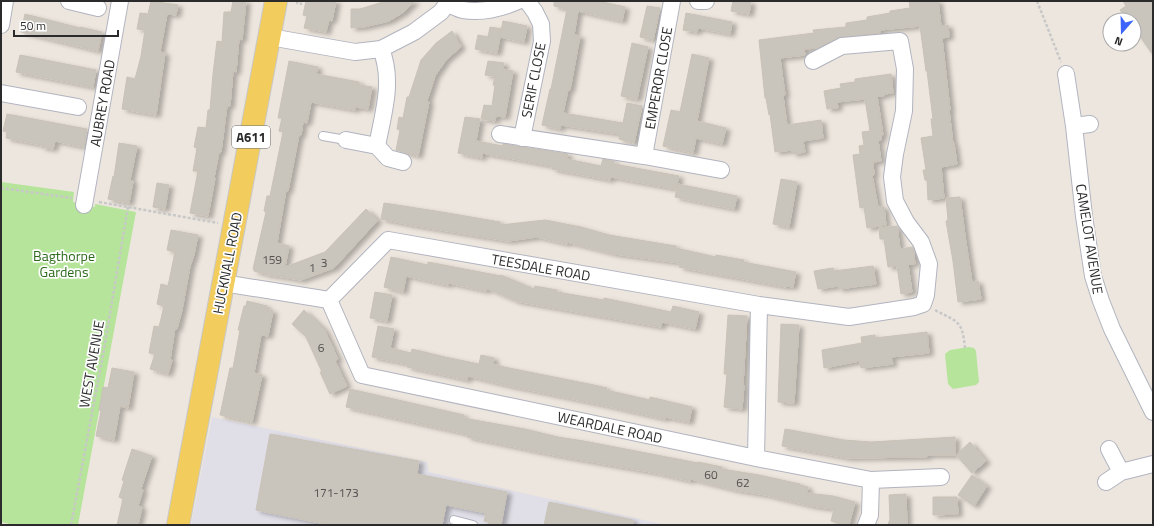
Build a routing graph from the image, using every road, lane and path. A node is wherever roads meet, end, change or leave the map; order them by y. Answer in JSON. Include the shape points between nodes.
{"nodes":[{"id":1,"x":5,"y":1,"type":"edge"},
{"id":2,"x":69,"y":1,"type":"edge"},
{"id":3,"x":120,"y":1,"type":"edge"},
{"id":4,"x":276,"y":1,"type":"edge"},
{"id":5,"x":298,"y":1,"type":"edge"},
{"id":6,"x":518,"y":1,"type":"edge"},
{"id":7,"x":527,"y":1,"type":"edge"},
{"id":8,"x":672,"y":1,"type":"edge"},
{"id":9,"x":698,"y":1,"type":"edge"},
{"id":10,"x":706,"y":1,"type":"edge"},
{"id":11,"x":1037,"y":1,"type":"edge"},
{"id":12,"x":449,"y":2,"type":"edge"},
{"id":13,"x":302,"y":4,"type":"dead end"},
{"id":14,"x":98,"y":8,"type":"dead end"},
{"id":15,"x":1,"y":25,"type":"edge"},
{"id":16,"x":270,"y":37,"type":"junction"},
{"id":17,"x":381,"y":50,"type":"junction"},
{"id":18,"x":813,"y":61,"type":"dead end"},
{"id":19,"x":1066,"y":74,"type":"joint"},
{"id":20,"x":1,"y":93,"type":"edge"},
{"id":21,"x":78,"y":107,"type":"dead end"},
{"id":22,"x":1090,"y":124,"type":"dead end"},
{"id":23,"x":1074,"y":126,"type":"junction"},
{"id":24,"x":500,"y":134,"type":"dead end"},
{"id":25,"x":323,"y":136,"type":"dead end"},
{"id":26,"x":522,"y":138,"type":"junction"},
{"id":27,"x":346,"y":140,"type":"joint"},
{"id":28,"x":377,"y":146,"type":"junction"},
{"id":29,"x":644,"y":156,"type":"junction"},
{"id":30,"x":403,"y":162,"type":"dead end"},
{"id":31,"x":721,"y":170,"type":"dead end"},
{"id":32,"x":1,"y":188,"type":"edge"},
{"id":33,"x":84,"y":202,"type":"junction"},
{"id":34,"x":128,"y":207,"type":"junction"},
{"id":35,"x":234,"y":225,"type":"junction"},
{"id":36,"x":223,"y":283,"type":"junction"},
{"id":37,"x":329,"y":300,"type":"junction"},
{"id":38,"x":923,"y":304,"type":"junction"},
{"id":39,"x":759,"y":305,"type":"junction"},
{"id":40,"x":965,"y":348,"type":"dead end"},
{"id":41,"x":1153,"y":412,"type":"edge"},
{"id":42,"x":1109,"y":449,"type":"dead end"},
{"id":43,"x":756,"y":458,"type":"junction"},
{"id":44,"x":1153,"y":464,"type":"edge"},
{"id":45,"x":1121,"y":472,"type":"junction"},
{"id":46,"x":940,"y":477,"type":"dead end"},
{"id":47,"x":871,"y":480,"type":"junction"},
{"id":48,"x":1106,"y":482,"type":"dead end"},
{"id":49,"x":454,"y":520,"type":"dead end"},
{"id":50,"x":71,"y":525,"type":"edge"},
{"id":51,"x":178,"y":525,"type":"edge"},
{"id":52,"x":472,"y":525,"type":"edge"},
{"id":53,"x":866,"y":525,"type":"edge"}],
"edges":[{"from":1,"to":15,"type":"street"},
{"from":2,"to":14,"type":"street"},
{"from":3,"to":33,"type":"street","name":"AUBREY ROAD"},
{"from":4,"to":16,"type":"main road","name":"HUCKNALL ROAD","number":"A611"},
{"from":5,"to":13,"type":"path","via":[[297,3]]},
{"from":6,"to":12,"type":"street","via":[[505,7],[476,11],[462,10]]},
{"from":7,"to":26,"type":"street","name":"SERIF CLOSE","via":[[541,24],[542,41]]},
{"from":8,"to":29,"type":"street","name":"EMPEROR CLOSE"},
{"from":9,"to":10,"type":"street"},
{"from":11,"to":19,"type":"path"},
{"from":12,"to":17,"type":"street","via":[[441,12],[414,32]]},
{"from":16,"to":17,"type":"street","via":[[356,52]]},
{"from":16,"to":35,"type":"main road","name":"HUCKNALL ROAD","number":"A611"},
{"from":17,"to":28,"type":"street","via":[[388,85]]},
{"from":18,"to":38,"type":"street","via":[[842,46],[900,41],[905,69],[904,111],[892,177],[895,201],[921,242],[929,264]]},
{"from":19,"to":23,"type":"street","name":"CAMELOT AVENUE"},
{"from":20,"to":21,"type":"street"},
{"from":22,"to":23,"type":"street"},
{"from":23,"to":41,"type":"street","name":"CAMELOT AVENUE","via":[[1094,276],[1112,329]]},
{"from":24,"to":26,"type":"street","name":"SERIF CLOSE"},
{"from":25,"to":27,"type":"lane"},
{"from":26,"to":29,"type":"street","name":"SERIF CLOSE"},
{"from":27,"to":28,"type":"street"},
{"from":28,"to":30,"type":"street","via":[[388,158]]},
{"from":29,"to":31,"type":"street"},
{"from":32,"to":33,"type":"path"},
{"from":33,"to":34,"type":"path"},
{"from":34,"to":35,"type":"path"},
{"from":34,"to":50,"type":"path","name":"WEST AVENUE"},
{"from":35,"to":36,"type":"main road","name":"HUCKNALL ROAD","number":"A611"},
{"from":36,"to":37,"type":"street"},
{"from":36,"to":51,"type":"main road","name":"HUCKNALL ROAD","number":"A611"},
{"from":37,"to":39,"type":"street","name":"TEESDALE ROAD","via":[[388,240]]},
{"from":37,"to":43,"type":"street","name":"WEARDALE ROAD","via":[[362,375]]},
{"from":38,"to":39,"type":"street","name":"TEESDALE ROAD","via":[[849,317]]},
{"from":38,"to":40,"type":"path","via":[[958,322],[963,330]]},
{"from":39,"to":43,"type":"street"},
{"from":42,"to":45,"type":"street"},
{"from":43,"to":47,"type":"street","name":"WEARDALE ROAD"},
{"from":44,"to":45,"type":"street"},
{"from":45,"to":48,"type":"street"},
{"from":46,"to":47,"type":"street","name":"WEARDALE ROAD"},
{"from":47,"to":53,"type":"street","via":[[870,515]]},
{"from":49,"to":52,"type":"lane"}]}
